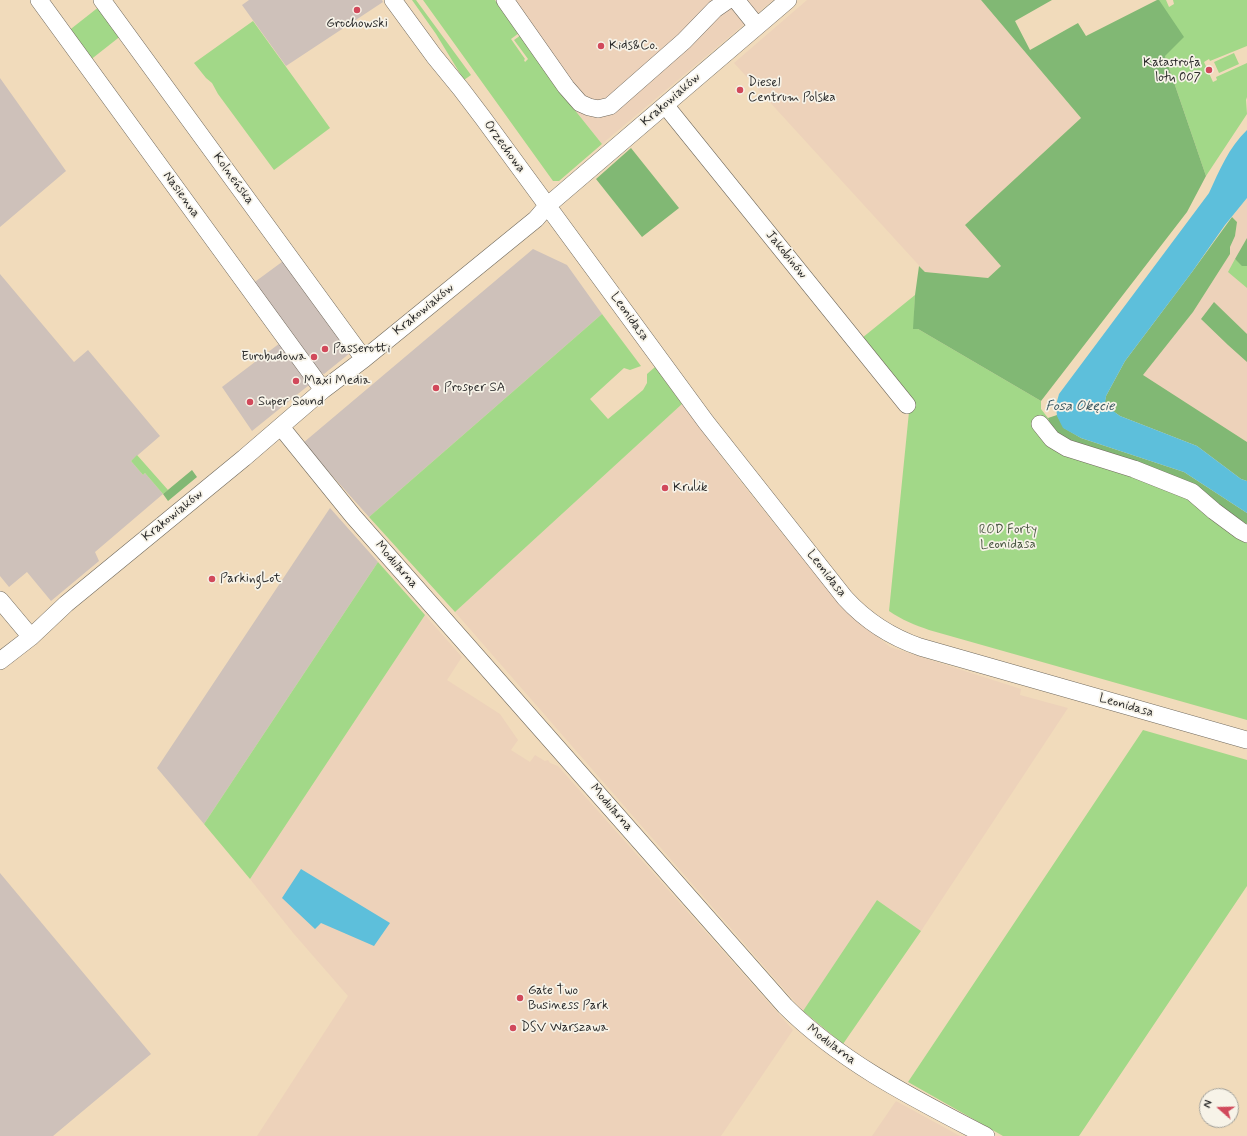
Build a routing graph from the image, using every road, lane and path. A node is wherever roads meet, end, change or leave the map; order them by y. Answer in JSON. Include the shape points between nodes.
{"nodes":[{"id":1,"x":39,"y":0,"type":"edge"},
{"id":2,"x":102,"y":0,"type":"edge"},
{"id":3,"x":393,"y":0,"type":"edge"},
{"id":4,"x":407,"y":0,"type":"edge"},
{"id":5,"x":505,"y":0,"type":"edge"},
{"id":6,"x":728,"y":0,"type":"edge"},
{"id":7,"x":736,"y":0,"type":"edge"},
{"id":8,"x":788,"y":0,"type":"edge"},
{"id":9,"x":758,"y":26,"type":"junction"},
{"id":10,"x":461,"y":89,"type":"junction"},
{"id":11,"x":665,"y":105,"type":"junction"},
{"id":12,"x":547,"y":206,"type":"junction"},
{"id":13,"x":364,"y":359,"type":"junction"},
{"id":14,"x":323,"y":390,"type":"junction"},
{"id":15,"x":907,"y":405,"type":"dead end"},
{"id":16,"x":1040,"y":424,"type":"dead end"},
{"id":17,"x":281,"y":427,"type":"junction"},
{"id":18,"x":1247,"y":534,"type":"edge"},
{"id":19,"x":0,"y":600,"type":"edge"},
{"id":20,"x":31,"y":637,"type":"junction"},
{"id":21,"x":0,"y":661,"type":"edge"},
{"id":22,"x":1247,"y":740,"type":"edge"},
{"id":23,"x":986,"y":1136,"type":"edge"}],
"edges":[{"from":1,"to":14,"type":"street","name":"Nasienna"},
{"from":2,"to":13,"type":"street","name":"Kolneńska"},
{"from":3,"to":10,"type":"street","name":"Orzechowa"},
{"from":4,"to":10,"type":"street","name":"Orzechowa","via":[[430,34]]},
{"from":5,"to":6,"type":"street","via":[[566,87],[580,103],[598,109],[610,106]]},
{"from":7,"to":9,"type":"street"},
{"from":8,"to":9,"type":"street","name":"Krakowiaków"},
{"from":9,"to":11,"type":"street","name":"Krakowiaków"},
{"from":10,"to":12,"type":"street","name":"Orzechowa"},
{"from":11,"to":12,"type":"street","name":"Krakowiaków"},
{"from":11,"to":15,"type":"street","name":"Jakobinów"},
{"from":12,"to":13,"type":"street","name":"Krakowiaków","via":[[536,219]]},
{"from":12,"to":22,"type":"street","name":"Leonidasa","via":[[710,428],[845,598],[870,622],[901,639],[941,654]]},
{"from":13,"to":14,"type":"street","name":"Krakowiaków"},
{"from":14,"to":17,"type":"street","name":"Krakowiaków"},
{"from":16,"to":18,"type":"street","via":[[1052,439],[1067,448],[1134,469],[1192,492]]},
{"from":17,"to":20,"type":"street","name":"Krakowiaków","via":[[66,604]]},
{"from":17,"to":23,"type":"street","name":"Modularna","via":[[353,516],[785,1006],[815,1034],[862,1068]]},
{"from":19,"to":20,"type":"street"},
{"from":20,"to":21,"type":"street","name":"Krakowiaków"}]}
